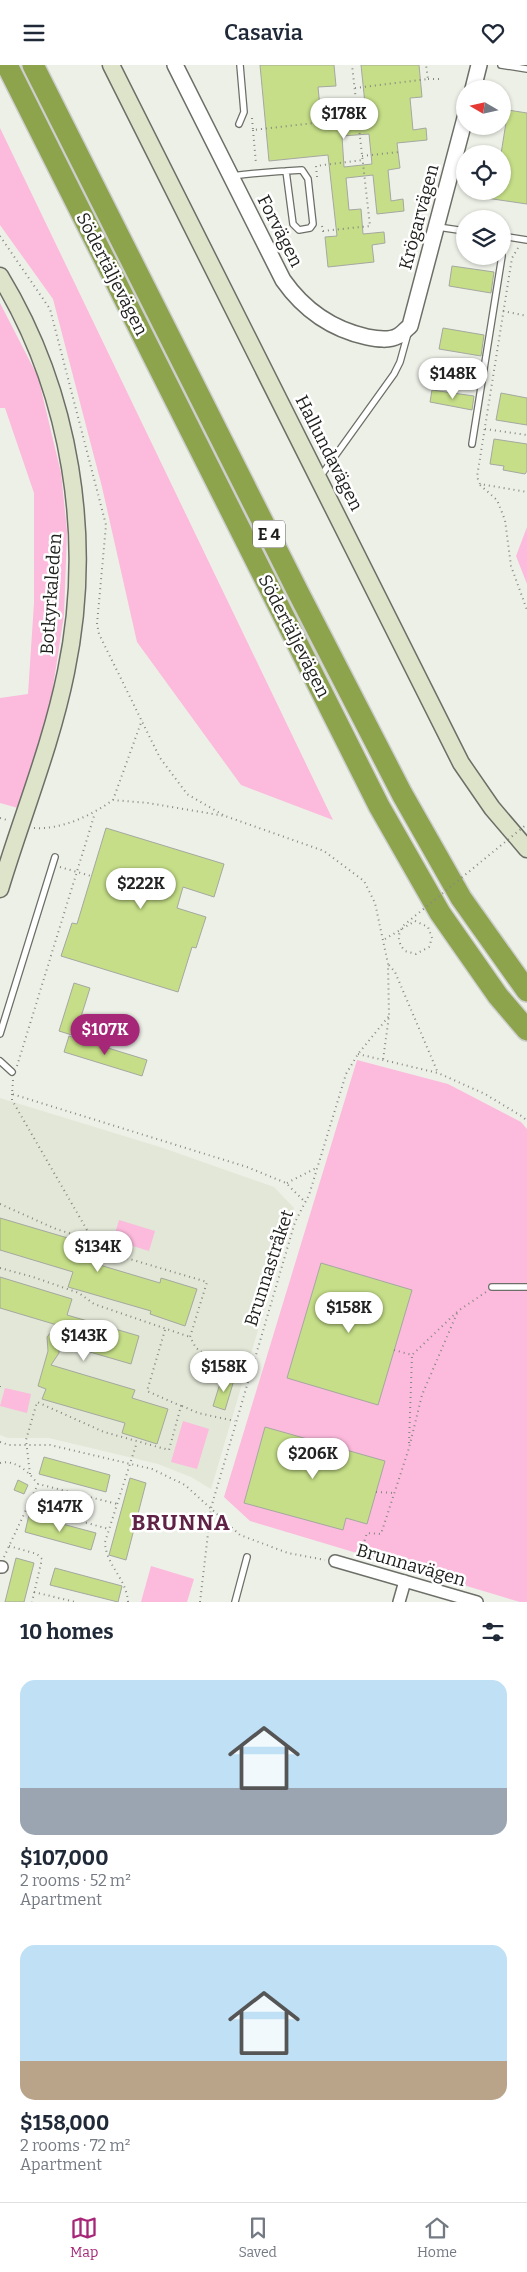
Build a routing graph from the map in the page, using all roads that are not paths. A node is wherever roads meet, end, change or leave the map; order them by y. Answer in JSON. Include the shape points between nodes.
{"nodes":[{"id":1,"x":7,"y":65,"type":"edge"},
{"id":2,"x":32,"y":65,"type":"edge"},
{"id":3,"x":111,"y":65,"type":"edge"},
{"id":4,"x":175,"y":65,"type":"edge"},
{"id":5,"x":240,"y":65,"type":"edge"},
{"id":6,"x":479,"y":65,"type":"edge"},
{"id":7,"x":501,"y":65,"type":"edge"},
{"id":8,"x":527,"y":69,"type":"edge"},
{"id":9,"x":475,"y":80,"type":"edge"},
{"id":10,"x":239,"y":123,"type":"dead end"},
{"id":11,"x":460,"y":135,"type":"edge"},
{"id":12,"x":286,"y":171,"type":"junction"},
{"id":13,"x":230,"y":176,"type":"junction"},
{"id":14,"x":436,"y":226,"type":"junction"},
{"id":15,"x":456,"y":229,"type":"edge"},
{"id":16,"x":511,"y":238,"type":"edge"},
{"id":17,"x":527,"y":240,"type":"edge"},
{"id":18,"x":501,"y":265,"type":"edge"},
{"id":19,"x":0,"y":275,"type":"edge"},
{"id":20,"x":410,"y":326,"type":"junction"},
{"id":21,"x":472,"y":444,"type":"dead end"},
{"id":22,"x":319,"y":479,"type":"junction"},
{"id":23,"x":527,"y":849,"type":"edge"},
{"id":24,"x":55,"y":857,"type":"dead end"},
{"id":25,"x":0,"y":889,"type":"edge"},
{"id":26,"x":527,"y":991,"type":"edge"},
{"id":27,"x":527,"y":1030,"type":"edge"},
{"id":28,"x":0,"y":1034,"type":"edge"},
{"id":29,"x":0,"y":1061,"type":"edge"},
{"id":30,"x":12,"y":1072,"type":"dead end"},
{"id":31,"x":492,"y":1287,"type":"road end"},
{"id":32,"x":527,"y":1287,"type":"edge"},
{"id":33,"x":248,"y":1557,"type":"dead end"},
{"id":34,"x":335,"y":1561,"type":"road end"},
{"id":35,"x":406,"y":1581,"type":"junction"},
{"id":36,"x":234,"y":1602,"type":"edge"},
{"id":37,"x":399,"y":1602,"type":"edge"},
{"id":38,"x":477,"y":1602,"type":"edge"}],
"edges":[{"from":1,"to":27,"type":"highway","name":"Södertäljevägen","number":"E 4","via":[[379,806],[440,913],[498,996]]},
{"from":2,"to":26,"type":"highway","name":"Södertäljevägen","number":"E 4","via":[[402,794],[461,898]]},
{"from":3,"to":22,"type":"main road","name":"Hallundavägen"},
{"from":4,"to":13,"type":"street","name":"Forvägen"},
{"from":5,"to":10,"type":"lane","via":[[244,112]]},
{"from":6,"to":9,"type":"street"},
{"from":7,"to":8,"type":"lane"},
{"from":11,"to":14,"type":"street","name":"Krögarvägen"},
{"from":12,"to":12,"type":"lane","via":[[302,170],[307,175],[314,224],[310,229],[299,230],[293,224]]},
{"from":12,"to":13,"type":"lane"},
{"from":13,"to":20,"type":"street","name":"Forvägen","via":[[283,280],[308,308],[336,327],[372,338],[397,337]]},
{"from":14,"to":15,"type":"lane"},
{"from":14,"to":20,"type":"street","name":"Krögarvägen"},
{"from":16,"to":17,"type":"lane"},
{"from":18,"to":21,"type":"lane"},
{"from":19,"to":25,"type":"main road","name":"Botkyrkaleden","via":[[28,327],[52,389],[70,470],[77,553],[74,613],[66,671],[49,739]]},
{"from":20,"to":22,"type":"lane","via":[[394,374]]},
{"from":22,"to":23,"type":"main road","name":"Hallundavägen","via":[[461,763],[492,808]]},
{"from":24,"to":28,"type":"lane"},
{"from":29,"to":30,"type":"lane"},
{"from":31,"to":32,"type":"lane"},
{"from":33,"to":36,"type":"lane"},
{"from":34,"to":35,"type":"street","name":"Brunnavägen"},
{"from":35,"to":37,"type":"street"},
{"from":35,"to":38,"type":"street","name":"Brunnavägen"}]}
